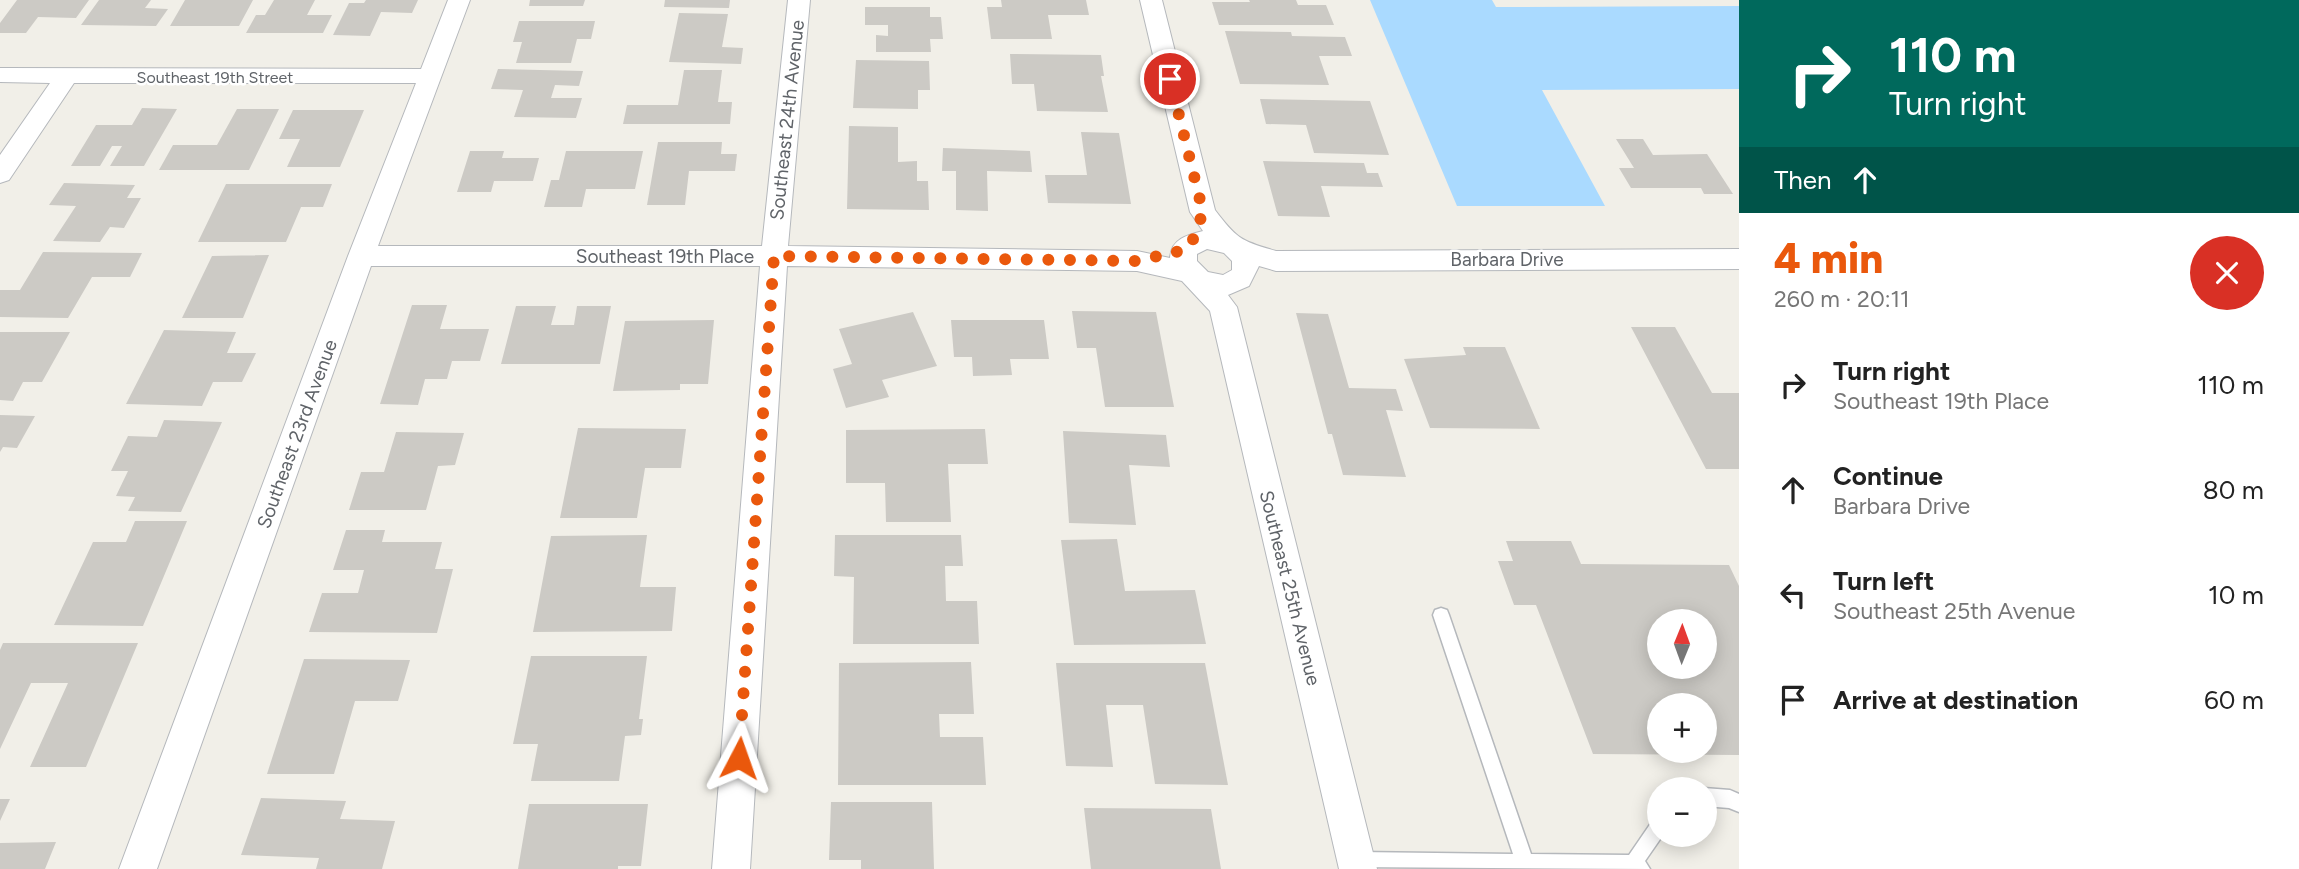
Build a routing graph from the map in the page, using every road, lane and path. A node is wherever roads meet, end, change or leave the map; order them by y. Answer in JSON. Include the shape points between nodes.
{"nodes":[{"id":1,"x":459,"y":0,"type":"edge"},
{"id":2,"x":799,"y":0,"type":"edge"},
{"id":3,"x":1151,"y":0,"type":"edge"},
{"id":4,"x":0,"y":75,"type":"edge"},
{"id":5,"x":430,"y":76,"type":"junction"},
{"id":6,"x":66,"y":77,"type":"junction"},
{"id":7,"x":0,"y":174,"type":"edge"},
{"id":8,"x":1203,"y":212,"type":"junction"},
{"id":9,"x":361,"y":256,"type":"junction"},
{"id":10,"x":774,"y":256,"type":"junction"},
{"id":11,"x":1739,"y":259,"type":"edge"},
{"id":12,"x":1191,"y":261,"type":"junction"},
{"id":13,"x":1232,"y":271,"type":"junction"},
{"id":14,"x":1441,"y":615,"type":"dead end"},
{"id":15,"x":1717,"y":798,"type":"edge"},
{"id":16,"x":1739,"y":803,"type":"edge"},
{"id":17,"x":1648,"y":847,"type":"edge"},
{"id":18,"x":1525,"y":863,"type":"junction"},
{"id":19,"x":1357,"y":865,"type":"edge"},
{"id":20,"x":1637,"y":867,"type":"edge"},
{"id":21,"x":138,"y":869,"type":"edge"},
{"id":22,"x":732,"y":869,"type":"edge"}],
"edges":[{"from":1,"to":5,"type":"street","name":"Southeast 23rd Avenue"},
{"from":2,"to":10,"type":"street","name":"Southeast 24th Avenue"},
{"from":3,"to":8,"type":"street","name":"Southeast 25th Avenue"},
{"from":4,"to":6,"type":"street","name":"Southeast 19th Street"},
{"from":5,"to":6,"type":"street","name":"Southeast 19th Street"},
{"from":5,"to":9,"type":"street","name":"Southeast 23rd Avenue"},
{"from":6,"to":7,"type":"street"},
{"from":8,"to":12,"type":"street"},
{"from":8,"to":13,"type":"street","name":"Southeast 25th Avenue"},
{"from":9,"to":10,"type":"street","name":"Southeast 19th Place"},
{"from":9,"to":21,"type":"street","name":"Southeast 23rd Avenue"},
{"from":10,"to":12,"type":"street","name":"Southeast 19th Place"},
{"from":10,"to":22,"type":"street","name":"Southeast 24th Avenue"},
{"from":11,"to":13,"type":"street","name":"Barbara Drive","via":[[1276,261]]},
{"from":12,"to":13,"type":"street","name":"Southeast 25th Avenue"},
{"from":12,"to":13,"type":"street","name":"Barbara Drive","via":[[1207,239]]},
{"from":13,"to":19,"type":"street","name":"Southeast 25th Avenue"},
{"from":14,"to":18,"type":"lane"},
{"from":15,"to":16,"type":"lane"},
{"from":17,"to":20,"type":"lane"},
{"from":18,"to":19,"type":"lane"},
{"from":18,"to":20,"type":"lane"}]}
